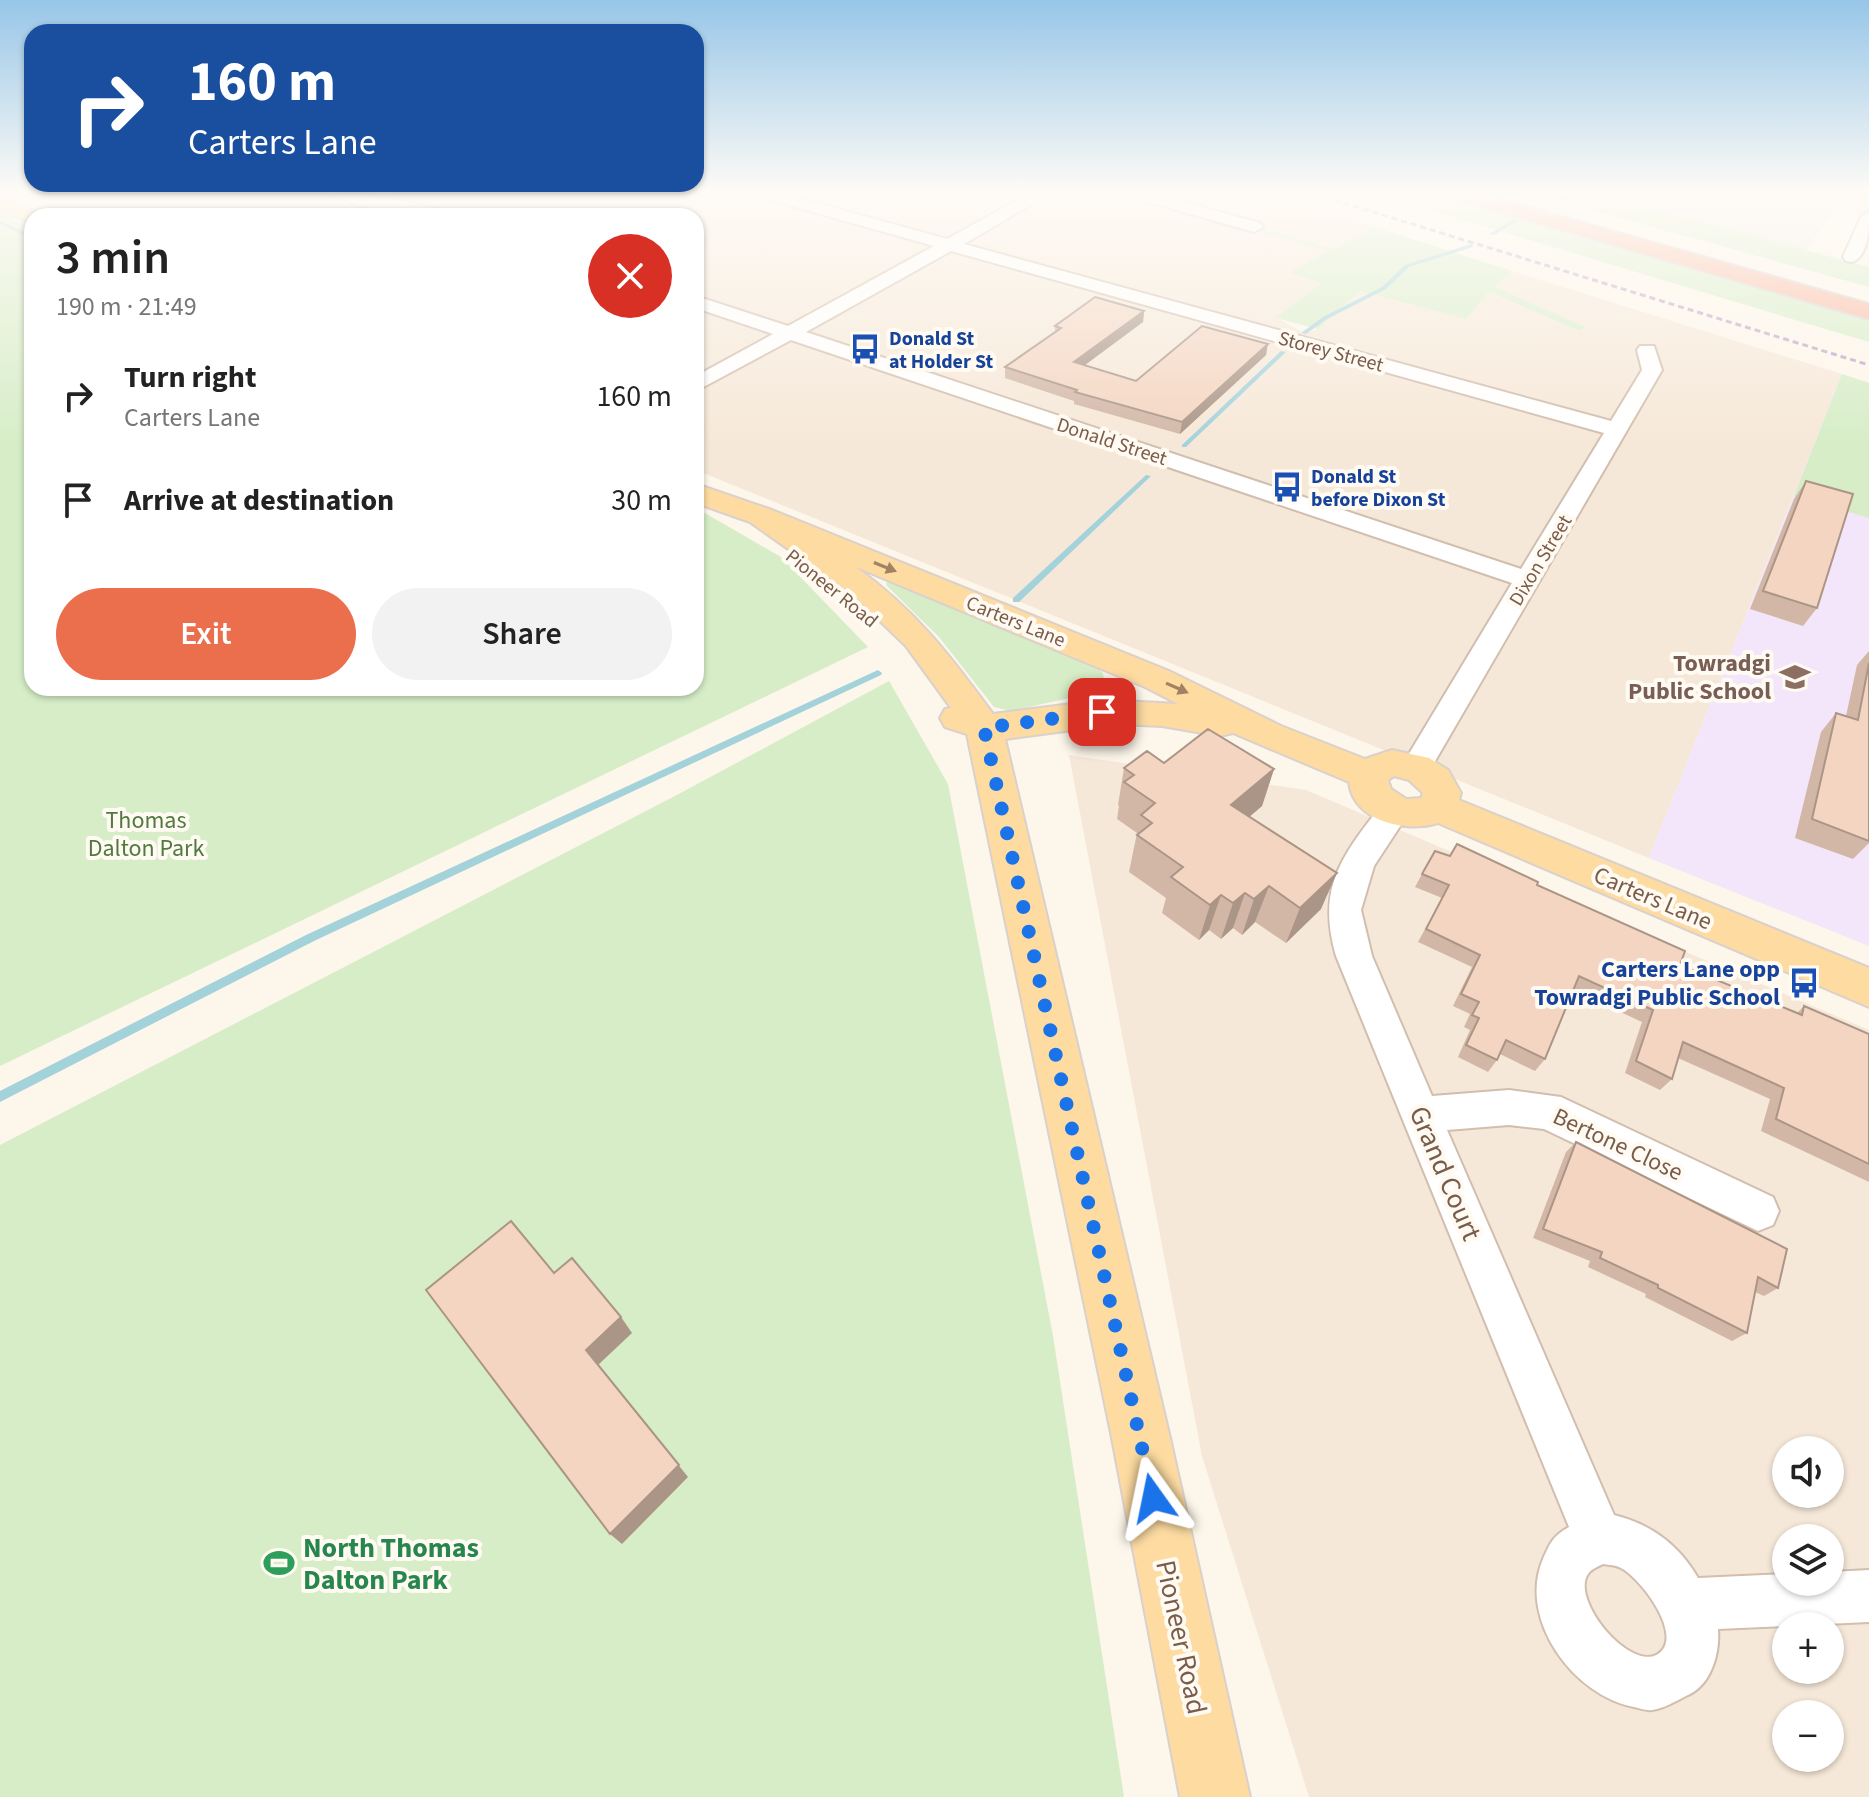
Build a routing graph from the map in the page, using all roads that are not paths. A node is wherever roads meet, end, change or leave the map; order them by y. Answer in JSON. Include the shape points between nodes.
{"nodes":[{"id":1,"x":885,"y":278,"type":"edge"},
{"id":2,"x":1068,"y":278,"type":"edge"},
{"id":3,"x":1750,"y":278,"type":"edge"},
{"id":4,"x":1798,"y":278,"type":"edge"},
{"id":5,"x":1869,"y":298,"type":"edge"},
{"id":6,"x":704,"y":305,"type":"edge"},
{"id":7,"x":1869,"y":312,"type":"edge"},
{"id":8,"x":788,"y":333,"type":"junction"},
{"id":9,"x":1647,"y":350,"type":"dead end"},
{"id":10,"x":704,"y":380,"type":"edge"},
{"id":11,"x":1618,"y":430,"type":"junction"},
{"id":12,"x":704,"y":498,"type":"edge"},
{"id":13,"x":704,"y":501,"type":"edge"},
{"id":14,"x":761,"y":516,"type":"junction"},
{"id":15,"x":820,"y":556,"type":"joint"},
{"id":16,"x":1529,"y":580,"type":"junction"},
{"id":17,"x":1111,"y":660,"type":"junction"},
{"id":18,"x":1102,"y":712,"type":"junction"},
{"id":19,"x":984,"y":728,"type":"junction"},
{"id":20,"x":1268,"y":735,"type":"junction"},
{"id":21,"x":1416,"y":767,"type":"junction"},
{"id":22,"x":1369,"y":775,"type":"junction"},
{"id":23,"x":1438,"y":807,"type":"junction"},
{"id":24,"x":1394,"y":811,"type":"junction"},
{"id":25,"x":1869,"y":988,"type":"edge"},
{"id":26,"x":1422,"y":1115,"type":"junction"},
{"id":27,"x":1758,"y":1211,"type":"dead end"},
{"id":28,"x":1598,"y":1538,"type":"junction"},
{"id":29,"x":1869,"y":1596,"type":"edge"},
{"id":30,"x":1685,"y":1605,"type":"junction"},
{"id":31,"x":1215,"y":1797,"type":"edge"}],
"edges":[{"from":1,"to":8,"type":"street"},
{"from":2,"to":11,"type":"street","name":"Storey Street"},
{"from":3,"to":7,"type":"highway"},
{"from":4,"to":5,"type":"highway"},
{"from":6,"to":8,"type":"street","name":"Donald Street"},
{"from":8,"to":10,"type":"street"},
{"from":8,"to":16,"type":"street","name":"Donald Street"},
{"from":9,"to":11,"type":"street","name":"Dixon Street","via":[[1652,370]]},
{"from":11,"to":16,"type":"street","name":"Dixon Street"},
{"from":12,"to":14,"type":"main road","name":"Carters Lane"},
{"from":13,"to":19,"type":"main road","name":"Pioneer Road","via":[[774,542],[857,604],[910,659],[945,709]]},
{"from":14,"to":15,"type":"main road","name":"Carters Lane"},
{"from":14,"to":17,"type":"main road","name":"Carters Lane","one_way":true},
{"from":15,"to":19,"type":"main road","name":"Pioneer Road","via":[[918,638]]},
{"from":16,"to":21,"type":"street","name":"Dixon Street"},
{"from":17,"to":18,"type":"main road","via":[[1125,680],[1120,695]]},
{"from":17,"to":20,"type":"main road","name":"Carters Lane","one_way":true},
{"from":18,"to":19,"type":"main road","name":"Carters Lane"},
{"from":18,"to":20,"type":"main road","name":"Carters Lane","via":[[1179,716]]},
{"from":19,"to":31,"type":"main road","name":"Pioneer Road"},
{"from":20,"to":22,"type":"main road","name":"Carters Lane"},
{"from":21,"to":22,"type":"main road","via":[[1382,764]]},
{"from":21,"to":23,"type":"main road","via":[[1439,785]]},
{"from":22,"to":24,"type":"main road","via":[[1374,799]]},
{"from":23,"to":24,"type":"main road","via":[[1419,815]]},
{"from":23,"to":25,"type":"main road","name":"Carters Lane"},
{"from":24,"to":26,"type":"street","name":"Grand Court","via":[[1354,875],[1345,897],[1344,923]]},
{"from":26,"to":27,"type":"street","name":"Bertone Close","via":[[1541,1108]]},
{"from":26,"to":28,"type":"street","name":"Grand Court"},
{"from":28,"to":30,"type":"street","via":[[1617,1540],[1656,1563]]},
{"from":28,"to":30,"type":"street","via":[[1580,1543],[1567,1556],[1561,1597],[1569,1622],[1602,1665],[1624,1679],[1667,1681],[1682,1670],[1690,1652],[1692,1629]]},
{"from":29,"to":30,"type":"street"}]}
